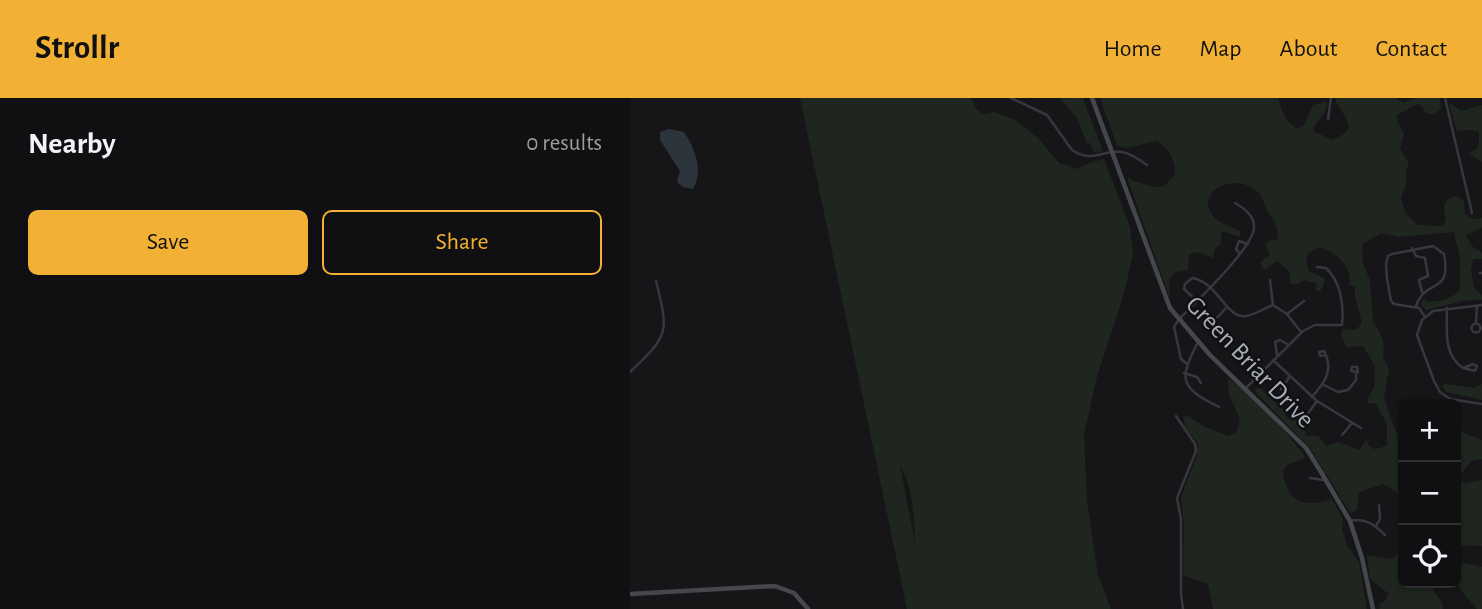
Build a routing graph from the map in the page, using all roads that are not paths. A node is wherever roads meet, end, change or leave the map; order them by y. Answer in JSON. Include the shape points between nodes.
{"nodes":[{"id":1,"x":1011,"y":98,"type":"edge"},
{"id":2,"x":1093,"y":98,"type":"edge"},
{"id":3,"x":1331,"y":98,"type":"edge"},
{"id":4,"x":1446,"y":98,"type":"edge"},
{"id":5,"x":1328,"y":119,"type":"dead end"},
{"id":6,"x":1112,"y":151,"type":"junction"},
{"id":7,"x":1147,"y":165,"type":"dead end"},
{"id":8,"x":1235,"y":203,"type":"dead end"},
{"id":9,"x":1472,"y":213,"type":"dead end"},
{"id":10,"x":1248,"y":244,"type":"junction"},
{"id":11,"x":1412,"y":248,"type":"junction"},
{"id":12,"x":1240,"y":254,"type":"junction"},
{"id":13,"x":1317,"y":267,"type":"dead end"},
{"id":14,"x":1269,"y":280,"type":"dead end"},
{"id":15,"x":656,"y":281,"type":"dead end"},
{"id":16,"x":1210,"y":286,"type":"junction"},
{"id":17,"x":1422,"y":293,"type":"junction"},
{"id":18,"x":1197,"y":301,"type":"junction"},
{"id":19,"x":1304,"y":301,"type":"dead end"},
{"id":20,"x":1272,"y":305,"type":"junction"},
{"id":21,"x":1482,"y":305,"type":"edge"},
{"id":22,"x":1416,"y":306,"type":"junction"},
{"id":23,"x":1477,"y":306,"type":"junction"},
{"id":24,"x":1226,"y":308,"type":"junction"},
{"id":25,"x":1447,"y":308,"type":"junction"},
{"id":26,"x":1287,"y":314,"type":"junction"},
{"id":27,"x":1424,"y":317,"type":"junction"},
{"id":28,"x":1179,"y":319,"type":"junction"},
{"id":29,"x":1214,"y":321,"type":"dead end"},
{"id":30,"x":1476,"y":322,"type":"dead end"},
{"id":31,"x":1301,"y":332,"type":"junction"},
{"id":32,"x":1198,"y":342,"type":"junction"},
{"id":33,"x":1287,"y":345,"type":"junction"},
{"id":34,"x":1239,"y":349,"type":"dead end"},
{"id":35,"x":1278,"y":355,"type":"junction"},
{"id":36,"x":1326,"y":355,"type":"dead end"},
{"id":37,"x":1273,"y":360,"type":"junction"},
{"id":38,"x":1187,"y":364,"type":"junction"},
{"id":39,"x":1463,"y":368,"type":"dead end"},
{"id":40,"x":1263,"y":371,"type":"junction"},
{"id":41,"x":630,"y":372,"type":"edge"},
{"id":42,"x":1184,"y":373,"type":"junction"},
{"id":43,"x":1356,"y":373,"type":"dead end"},
{"id":44,"x":1290,"y":376,"type":"junction"},
{"id":45,"x":1201,"y":383,"type":"dead end"},
{"id":46,"x":1322,"y":384,"type":"junction"},
{"id":47,"x":1245,"y":388,"type":"junction"},
{"id":48,"x":1281,"y":389,"type":"dead end"},
{"id":49,"x":1312,"y":397,"type":"junction"},
{"id":50,"x":1317,"y":401,"type":"junction"},
{"id":51,"x":1482,"y":404,"type":"edge"},
{"id":52,"x":1219,"y":407,"type":"dead end"},
{"id":53,"x":1177,"y":416,"type":"dead end"},
{"id":54,"x":1306,"y":416,"type":"dead end"},
{"id":55,"x":1352,"y":423,"type":"junction"},
{"id":56,"x":1361,"y":428,"type":"dead end"},
{"id":57,"x":1342,"y":435,"type":"dead end"},
{"id":58,"x":1310,"y":478,"type":"dead end"},
{"id":59,"x":1327,"y":480,"type":"junction"},
{"id":60,"x":1379,"y":505,"type":"dead end"},
{"id":61,"x":1350,"y":521,"type":"junction"},
{"id":62,"x":1376,"y":526,"type":"junction"},
{"id":63,"x":1385,"y":535,"type":"dead end"},
{"id":64,"x":630,"y":594,"type":"edge"},
{"id":65,"x":808,"y":609,"type":"edge"},
{"id":66,"x":1183,"y":609,"type":"edge"},
{"id":67,"x":1373,"y":609,"type":"edge"}],
"edges":[{"from":1,"to":6,"type":"street","via":[[1047,116],[1077,154],[1095,157]]},
{"from":2,"to":6,"type":"street","name":"Green Briar Drive"},
{"from":3,"to":5,"type":"street"},
{"from":4,"to":9,"type":"street"},
{"from":6,"to":7,"type":"street","via":[[1130,154]]},
{"from":6,"to":28,"type":"street","name":"Green Briar Drive","via":[[1161,286]]},
{"from":8,"to":10,"type":"street","via":[[1254,222]]},
{"from":10,"to":12,"type":"street"},
{"from":10,"to":12,"type":"street","via":[[1237,243]]},
{"from":11,"to":17,"type":"street","via":[[1416,256],[1425,258],[1427,276],[1419,280]]},
{"from":11,"to":17,"type":"street","via":[[1433,246],[1444,254],[1444,280]]},
{"from":11,"to":22,"type":"street","via":[[1388,256],[1387,279],[1394,304]]},
{"from":12,"to":16,"type":"street"},
{"from":13,"to":31,"type":"street","via":[[1336,279],[1343,324],[1315,325]]},
{"from":14,"to":20,"type":"street"},
{"from":15,"to":41,"type":"street","via":[[663,335]]},
{"from":16,"to":18,"type":"street"},
{"from":16,"to":18,"type":"street","via":[[1189,279],[1185,291]]},
{"from":16,"to":24,"type":"street"},
{"from":17,"to":22,"type":"street"},
{"from":18,"to":28,"type":"street"},
{"from":19,"to":26,"type":"street"},
{"from":20,"to":24,"type":"street","via":[[1247,316]]},
{"from":20,"to":26,"type":"street"},
{"from":21,"to":23,"type":"street"},
{"from":22,"to":27,"type":"street"},
{"from":23,"to":25,"type":"street"},
{"from":23,"to":30,"type":"street"},
{"from":24,"to":29,"type":"street"},
{"from":25,"to":27,"type":"street"},
{"from":25,"to":39,"type":"street","via":[[1449,352]]},
{"from":26,"to":31,"type":"street"},
{"from":27,"to":51,"type":"street","via":[[1418,335],[1437,387],[1450,399]]},
{"from":28,"to":32,"type":"street","name":"Green Briar Drive"},
{"from":28,"to":38,"type":"street","via":[[1174,327],[1181,359]]},
{"from":31,"to":33,"type":"street"},
{"from":32,"to":38,"type":"street"},
{"from":32,"to":47,"type":"street","name":"Green Briar Drive"},
{"from":33,"to":35,"type":"street"},
{"from":33,"to":35,"type":"street","via":[[1283,340],[1275,342]]},
{"from":34,"to":40,"type":"street"},
{"from":35,"to":37,"type":"street"},
{"from":36,"to":46,"type":"street","via":[[1329,371]]},
{"from":37,"to":40,"type":"street"},
{"from":37,"to":44,"type":"street"},
{"from":38,"to":42,"type":"street"},
{"from":40,"to":47,"type":"street"},
{"from":42,"to":45,"type":"street"},
{"from":42,"to":52,"type":"street","via":[[1191,391]]},
{"from":43,"to":46,"type":"street","via":[[1348,390],[1338,392]]},
{"from":44,"to":48,"type":"street"},
{"from":44,"to":49,"type":"street"},
{"from":46,"to":49,"type":"street"},
{"from":47,"to":59,"type":"street","name":"Green Briar Drive","via":[[1306,448]]},
{"from":49,"to":50,"type":"street"},
{"from":50,"to":54,"type":"street"},
{"from":50,"to":55,"type":"street"},
{"from":53,"to":66,"type":"street","via":[[1196,451],[1177,498]]},
{"from":55,"to":56,"type":"street"},
{"from":55,"to":57,"type":"street"},
{"from":58,"to":59,"type":"street"},
{"from":59,"to":61,"type":"street","name":"Green Briar Drive"},
{"from":60,"to":62,"type":"street"},
{"from":61,"to":62,"type":"street"},
{"from":61,"to":67,"type":"street","name":"Green Briar Drive"},
{"from":62,"to":63,"type":"street"},
{"from":64,"to":65,"type":"street","via":[[775,586],[794,593]]}]}
